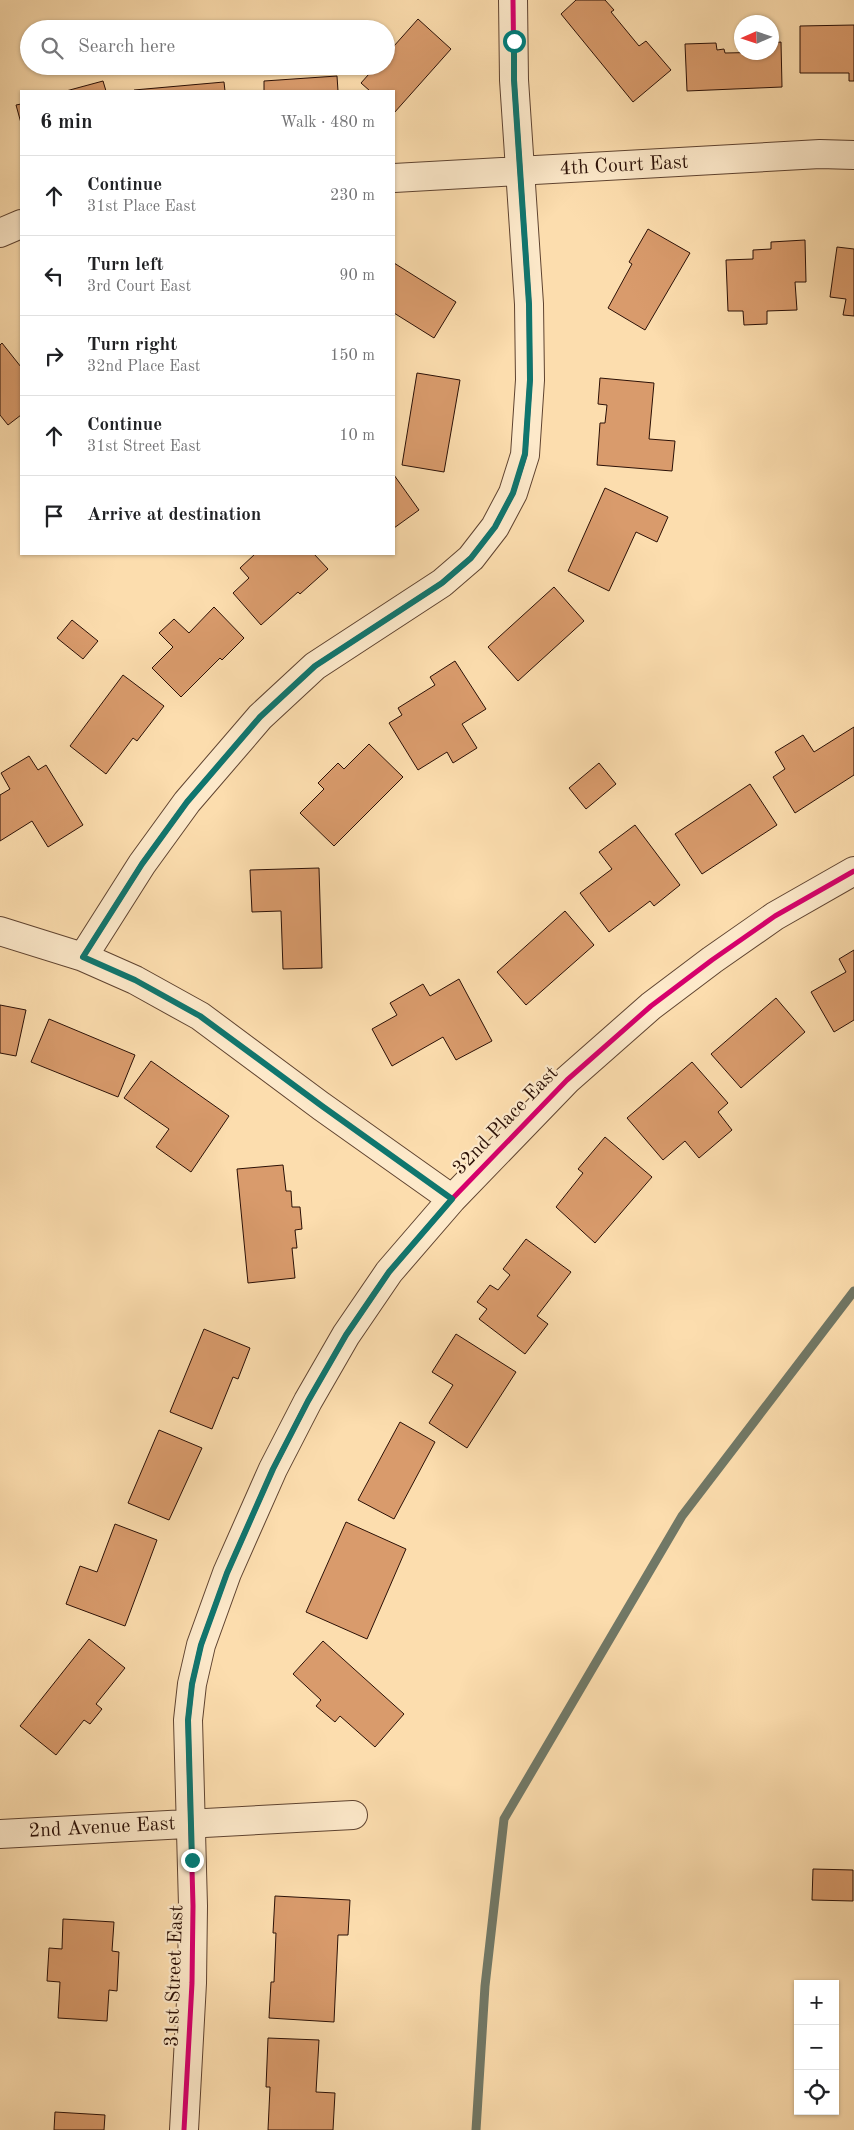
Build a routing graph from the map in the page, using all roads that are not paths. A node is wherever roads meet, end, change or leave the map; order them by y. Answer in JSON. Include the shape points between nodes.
{"nodes":[{"id":1,"x":513,"y":0,"type":"edge"},
{"id":2,"x":854,"y":155,"type":"edge"},
{"id":3,"x":521,"y":172,"type":"junction"},
{"id":4,"x":395,"y":178,"type":"edge"},
{"id":5,"x":20,"y":224,"type":"edge"},
{"id":6,"x":0,"y":233,"type":"edge"},
{"id":7,"x":854,"y":871,"type":"edge"},
{"id":8,"x":0,"y":931,"type":"edge"},
{"id":9,"x":83,"y":957,"type":"junction"},
{"id":10,"x":452,"y":1199,"type":"junction"},
{"id":11,"x":354,"y":1815,"type":"dead end"},
{"id":12,"x":191,"y":1823,"type":"junction"},
{"id":13,"x":0,"y":1834,"type":"edge"},
{"id":14,"x":184,"y":2130,"type":"edge"}],
"edges":[{"from":1,"to":3,"type":"street","via":[[514,80]]},
{"from":2,"to":3,"type":"street","name":"4th Court East","via":[[820,154]]},
{"from":3,"to":4,"type":"street","name":"4th Court East"},
{"from":3,"to":9,"type":"street","via":[[529,304],[529,418],[523,462],[513,493],[495,527],[471,558],[442,583],[315,666],[260,717],[187,802],[142,864]]},
{"from":5,"to":6,"type":"street"},
{"from":7,"to":10,"type":"street","name":"32nd Place East","via":[[776,916],[651,1006],[567,1080]]},
{"from":8,"to":9,"type":"street"},
{"from":9,"to":10,"type":"street","via":[[135,980],[200,1016]]},
{"from":10,"to":12,"type":"street","name":"32nd Place East","via":[[389,1272],[346,1335],[273,1469],[227,1573],[201,1645],[192,1684],[188,1720]]},
{"from":11,"to":12,"type":"street","name":"2nd Avenue East"},
{"from":12,"to":13,"type":"street","name":"2nd Avenue East"},
{"from":12,"to":14,"type":"street","name":"31st Street East","via":[[192,1983]]}]}
